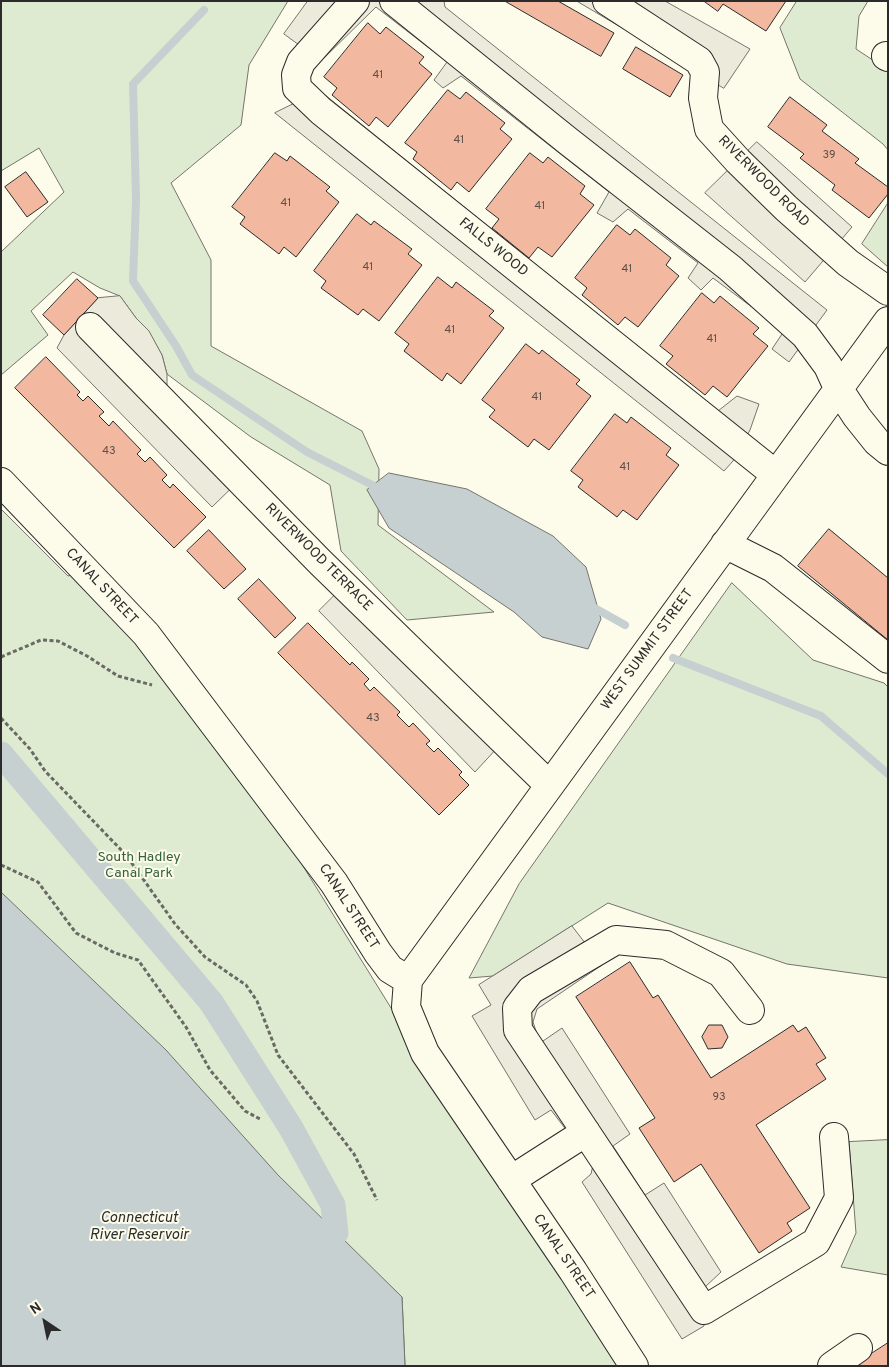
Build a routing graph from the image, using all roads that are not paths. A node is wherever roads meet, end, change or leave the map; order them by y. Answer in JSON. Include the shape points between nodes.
{"nodes":[{"id":1,"x":355,"y":1,"type":"edge"},
{"id":2,"x":394,"y":1,"type":"edge"},
{"id":3,"x":607,"y":1,"type":"edge"},
{"id":4,"x":888,"y":291,"type":"edge"},
{"id":5,"x":888,"y":320,"type":"edge"},
{"id":6,"x":90,"y":327,"type":"dead end"},
{"id":7,"x":838,"y":388,"type":"junction"},
{"id":8,"x":888,"y":451,"type":"edge"},
{"id":9,"x":775,"y":474,"type":"junction"},
{"id":10,"x":1,"y":482,"type":"edge"},
{"id":11,"x":725,"y":544,"type":"junction"},
{"id":12,"x":888,"y":659,"type":"edge"},
{"id":13,"x":549,"y":785,"type":"junction"},
{"id":14,"x":408,"y":980,"type":"junction"},
{"id":15,"x":750,"y":1010,"type":"dead end"},
{"id":16,"x":586,"y":1132,"type":"junction"},
{"id":17,"x":834,"y":1137,"type":"dead end"},
{"id":18,"x":511,"y":1180,"type":"junction"},
{"id":19,"x":858,"y":1348,"type":"dead end"},
{"id":20,"x":634,"y":1366,"type":"edge"},
{"id":21,"x":832,"y":1366,"type":"edge"}],
"edges":[{"from":1,"to":9,"type":"street","name":"FALLS WOOD","via":[[302,62],[296,75],[297,88]]},
{"from":2,"to":7,"type":"street","via":[[730,268],[805,335],[828,366]]},
{"from":3,"to":4,"type":"street","name":"RIVERWOOD ROAD","via":[[699,61],[705,72],[703,98],[709,129],[786,208],[848,263]]},
{"from":5,"to":7,"type":"street","name":"WEST SUMMIT STREET"},
{"from":6,"to":13,"type":"street","name":"RIVERWOOD TERRACE","via":[[320,562]]},
{"from":7,"to":8,"type":"street","via":[[877,442]]},
{"from":7,"to":9,"type":"street","name":"WEST SUMMIT STREET"},
{"from":9,"to":11,"type":"street","name":"WEST SUMMIT STREET"},
{"from":10,"to":14,"type":"street","name":"CANAL STREET","via":[[146,634],[334,883],[390,969]]},
{"from":11,"to":12,"type":"street","via":[[773,568]]},
{"from":11,"to":13,"type":"street","name":"WEST SUMMIT STREET"},
{"from":13,"to":14,"type":"street","name":"WEST SUMMIT STREET"},
{"from":14,"to":18,"type":"street","name":"CANAL STREET","via":[[406,1007],[425,1053]]},
{"from":15,"to":16,"type":"street","via":[[721,973],[666,945],[616,940],[531,990],[517,1008],[518,1030]]},
{"from":16,"to":17,"type":"street","via":[[704,1310],[816,1242],[839,1198]]},
{"from":16,"to":18,"type":"street"},
{"from":18,"to":20,"type":"street","name":"CANAL STREET"},
{"from":19,"to":21,"type":"street"}]}
